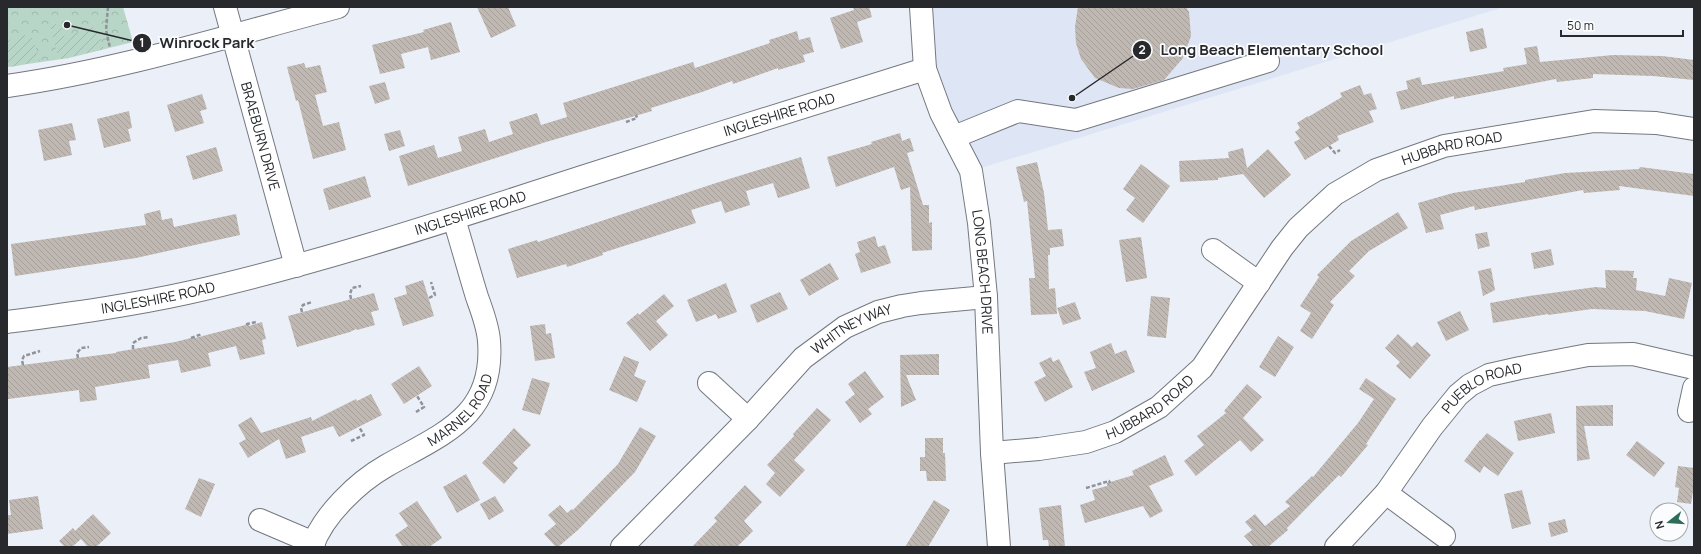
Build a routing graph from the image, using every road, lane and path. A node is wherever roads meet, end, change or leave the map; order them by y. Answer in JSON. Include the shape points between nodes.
{"nodes":[{"id":1,"x":108,"y":7,"type":"edge"},
{"id":2,"x":225,"y":7,"type":"edge"},
{"id":3,"x":338,"y":7,"type":"edge"},
{"id":4,"x":921,"y":7,"type":"edge"},
{"id":5,"x":233,"y":35,"type":"junction"},
{"id":6,"x":110,"y":50,"type":"dead end"},
{"id":7,"x":1268,"y":61,"type":"dead end"},
{"id":8,"x":925,"y":69,"type":"junction"},
{"id":9,"x":7,"y":86,"type":"edge"},
{"id":10,"x":636,"y":116,"type":"dead end"},
{"id":11,"x":626,"y":122,"type":"dead end"},
{"id":12,"x":1694,"y":129,"type":"edge"},
{"id":13,"x":954,"y":137,"type":"junction"},
{"id":14,"x":1329,"y":146,"type":"dead end"},
{"id":15,"x":1340,"y":150,"type":"dead end"},
{"id":16,"x":454,"y":219,"type":"junction"},
{"id":17,"x":1213,"y":250,"type":"dead end"},
{"id":18,"x":296,"y":266,"type":"junction"},
{"id":19,"x":431,"y":282,"type":"dead end"},
{"id":20,"x":1259,"y":283,"type":"junction"},
{"id":21,"x":361,"y":286,"type":"dead end"},
{"id":22,"x":986,"y":297,"type":"junction"},
{"id":23,"x":428,"y":298,"type":"dead end"},
{"id":24,"x":351,"y":299,"type":"dead end"},
{"id":25,"x":312,"y":302,"type":"dead end"},
{"id":26,"x":302,"y":312,"type":"dead end"},
{"id":27,"x":7,"y":322,"type":"edge"},
{"id":28,"x":256,"y":322,"type":"dead end"},
{"id":29,"x":247,"y":325,"type":"dead end"},
{"id":30,"x":202,"y":334,"type":"dead end"},
{"id":31,"x":150,"y":337,"type":"dead end"},
{"id":32,"x":191,"y":338,"type":"dead end"},
{"id":33,"x":89,"y":346,"type":"dead end"},
{"id":34,"x":133,"y":349,"type":"dead end"},
{"id":35,"x":40,"y":351,"type":"dead end"},
{"id":36,"x":78,"y":358,"type":"dead end"},
{"id":37,"x":23,"y":365,"type":"dead end"},
{"id":38,"x":1694,"y":368,"type":"edge"},
{"id":39,"x":709,"y":383,"type":"dead end"},
{"id":40,"x":1694,"y":388,"type":"edge"},
{"id":41,"x":416,"y":396,"type":"dead end"},
{"id":42,"x":1689,"y":411,"type":"dead end"},
{"id":43,"x":416,"y":412,"type":"dead end"},
{"id":44,"x":748,"y":419,"type":"junction"},
{"id":45,"x":359,"y":427,"type":"dead end"},
{"id":46,"x":351,"y":441,"type":"dead end"},
{"id":47,"x":992,"y":452,"type":"junction"},
{"id":48,"x":1110,"y":482,"type":"dead end"},
{"id":49,"x":1086,"y":488,"type":"dead end"},
{"id":50,"x":1386,"y":493,"type":"junction"},
{"id":51,"x":260,"y":520,"type":"dead end"},
{"id":52,"x":1444,"y":536,"type":"dead end"},
{"id":53,"x":313,"y":545,"type":"edge"},
{"id":54,"x":622,"y":547,"type":"edge"},
{"id":55,"x":999,"y":547,"type":"edge"},
{"id":56,"x":1336,"y":547,"type":"edge"}],
"edges":[{"from":1,"to":6,"type":"path","via":[[106,30]]},
{"from":2,"to":5,"type":"street","name":"BRAEBURN DRIVE"},
{"from":3,"to":5,"type":"street"},
{"from":4,"to":8,"type":"street","name":"LONG BEACH DRIVE"},
{"from":5,"to":9,"type":"street","via":[[103,70]]},
{"from":5,"to":18,"type":"street","name":"BRAEBURN DRIVE"},
{"from":7,"to":13,"type":"street","via":[[1076,120],[1018,112]]},
{"from":8,"to":13,"type":"street","name":"LONG BEACH DRIVE","via":[[941,113]]},
{"from":8,"to":16,"type":"street","name":"INGLESHIRE ROAD"},
{"from":10,"to":11,"type":"path","via":[[637,118]]},
{"from":12,"to":20,"type":"street","name":"HUBBARD ROAD","via":[[1656,123],[1594,121],[1444,146],[1407,158],[1376,170],[1335,194],[1294,233]]},
{"from":13,"to":22,"type":"street","name":"LONG BEACH DRIVE","via":[[971,171]]},
{"from":14,"to":15,"type":"path","via":[[1335,153]]},
{"from":16,"to":18,"type":"street","name":"INGLESHIRE ROAD"},
{"from":16,"to":53,"type":"street","name":"MARNEL ROAD","via":[[488,330],[489,367],[482,393],[469,412],[450,430],[386,466],[359,485],[328,519]]},
{"from":17,"to":20,"type":"street"},
{"from":18,"to":27,"type":"street","name":"INGLESHIRE ROAD","via":[[184,294]]},
{"from":19,"to":23,"type":"path","via":[[435,295]]},
{"from":20,"to":47,"type":"street","name":"HUBBARD ROAD","via":[[1202,368],[1159,407],[1115,432],[1086,442]]},
{"from":21,"to":24,"type":"path","via":[[352,288]]},
{"from":22,"to":44,"type":"street","name":"WHITNEY WAY","via":[[902,306],[878,312],[845,327],[803,358]]},
{"from":22,"to":47,"type":"street","name":"LONG BEACH DRIVE"},
{"from":25,"to":26,"type":"path","via":[[302,305]]},
{"from":28,"to":29,"type":"path"},
{"from":30,"to":32,"type":"path"},
{"from":31,"to":34,"type":"path","via":[[141,338],[133,343]]},
{"from":33,"to":36,"type":"path","via":[[81,348],[77,353]]},
{"from":35,"to":37,"type":"path","via":[[24,356]]},
{"from":38,"to":50,"type":"street","name":"PUEBLO ROAD","via":[[1650,357],[1615,354],[1588,355],[1489,375],[1458,395],[1432,427]]},
{"from":39,"to":44,"type":"street"},
{"from":40,"to":42,"type":"street"},
{"from":41,"to":43,"type":"path","via":[[424,407]]},
{"from":44,"to":54,"type":"street","name":"WHITNEY WAY"},
{"from":45,"to":46,"type":"path","via":[[364,435]]},
{"from":47,"to":55,"type":"street","name":"LONG BEACH DRIVE"},
{"from":48,"to":49,"type":"path"},
{"from":50,"to":52,"type":"street"},
{"from":50,"to":56,"type":"street","name":"PUEBLO ROAD"},
{"from":51,"to":53,"type":"street"}]}
